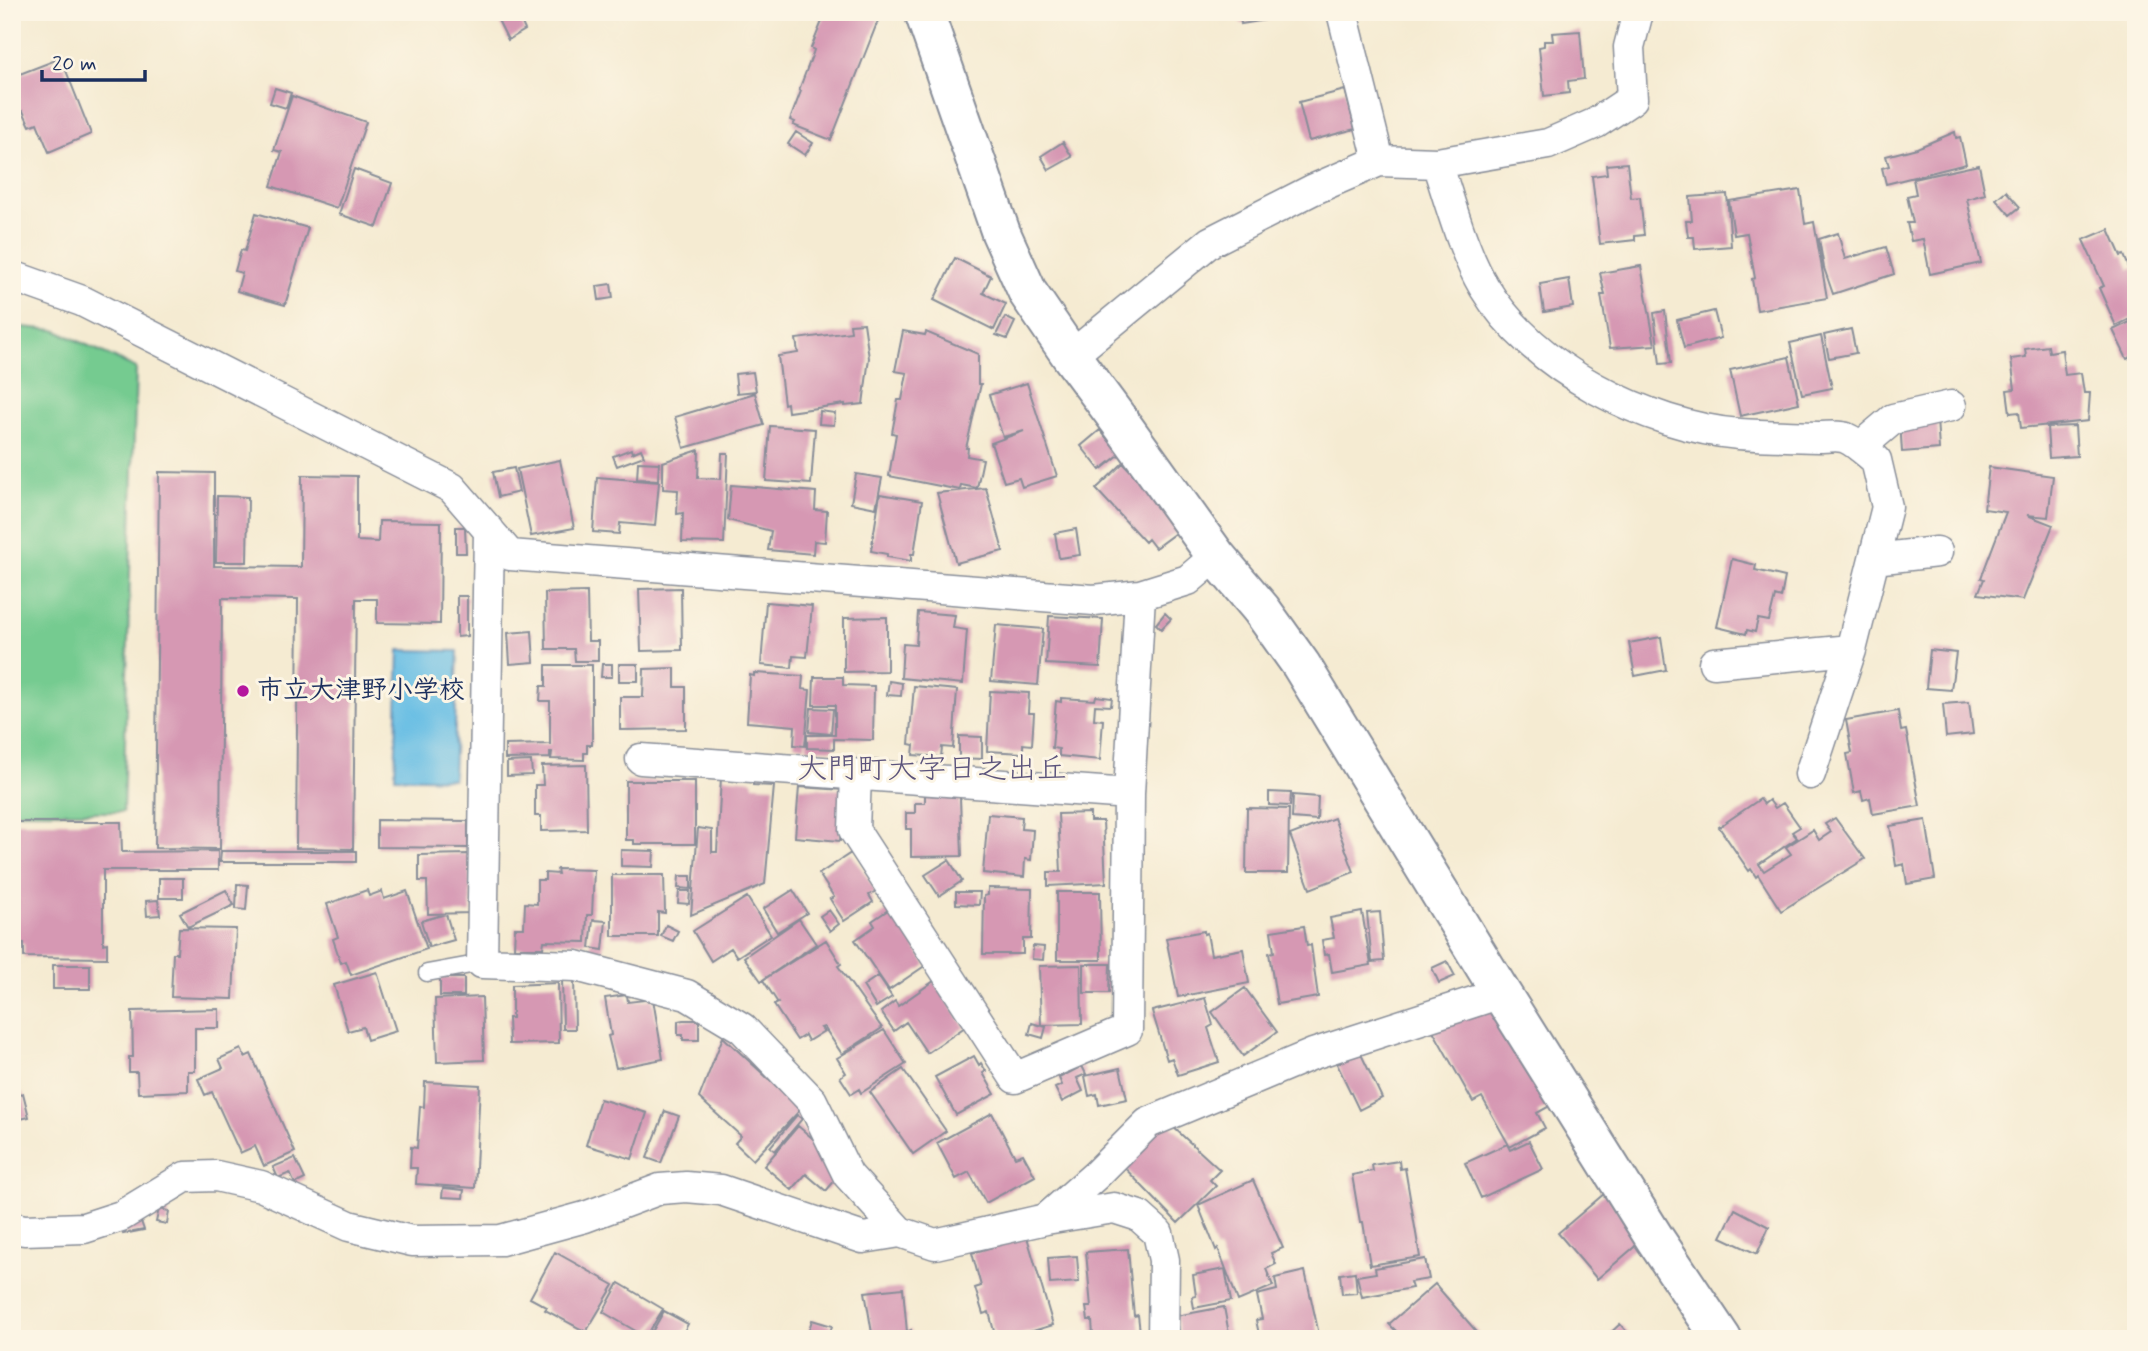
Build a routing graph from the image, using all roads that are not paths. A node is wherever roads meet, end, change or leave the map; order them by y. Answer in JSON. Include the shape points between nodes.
{"nodes":[{"id":1,"x":924,"y":12,"type":"edge"},
{"id":2,"x":1342,"y":12,"type":"edge"},
{"id":3,"x":1638,"y":12,"type":"edge"},
{"id":4,"x":1379,"y":162,"type":"junction"},
{"id":5,"x":1437,"y":163,"type":"junction"},
{"id":6,"x":12,"y":276,"type":"edge"},
{"id":7,"x":1070,"y":356,"type":"junction"},
{"id":8,"x":1951,"y":406,"type":"dead end"},
{"id":9,"x":1860,"y":447,"type":"junction"},
{"id":10,"x":489,"y":530,"type":"junction"},
{"id":11,"x":1937,"y":552,"type":"dead end"},
{"id":12,"x":1216,"y":556,"type":"junction"},
{"id":13,"x":1874,"y":559,"type":"junction"},
{"id":14,"x":1140,"y":595,"type":"junction"},
{"id":15,"x":1851,"y":650,"type":"junction"},
{"id":16,"x":1714,"y":663,"type":"dead end"},
{"id":17,"x":641,"y":759,"type":"dead end"},
{"id":18,"x":1810,"y":774,"type":"dead end"},
{"id":19,"x":856,"y":775,"type":"junction"},
{"id":20,"x":1129,"y":794,"type":"junction"},
{"id":21,"x":482,"y":963,"type":"junction"},
{"id":22,"x":427,"y":973,"type":"dead end"},
{"id":23,"x":1501,"y":993,"type":"junction"},
{"id":24,"x":1046,"y":1219,"type":"junction"},
{"id":25,"x":12,"y":1227,"type":"edge"},
{"id":26,"x":901,"y":1232,"type":"junction"},
{"id":27,"x":1163,"y":1339,"type":"edge"},
{"id":28,"x":1722,"y":1339,"type":"edge"}],
"edges":[{"from":1,"to":7,"type":"street","via":[[1001,233],[1028,293]]},
{"from":2,"to":4,"type":"street"},
{"from":3,"to":5,"type":"street","via":[[1629,47],[1632,99],[1596,123],[1548,144]]},
{"from":4,"to":5,"type":"street"},
{"from":4,"to":7,"type":"street","via":[[1210,242]]},
{"from":5,"to":9,"type":"street","via":[[1462,239],[1484,287],[1508,320],[1547,358],[1610,397],[1672,420],[1714,431],[1763,436],[1845,437]]},
{"from":6,"to":10,"type":"street","via":[[82,300],[452,488]]},
{"from":7,"to":12,"type":"street"},
{"from":8,"to":9,"type":"street","via":[[1893,419]]},
{"from":9,"to":13,"type":"street","via":[[1876,460],[1886,507]]},
{"from":10,"to":14,"type":"street","via":[[510,555],[1094,600]]},
{"from":10,"to":21,"type":"street"},
{"from":11,"to":13,"type":"street"},
{"from":12,"to":14,"type":"street","via":[[1188,580]]},
{"from":12,"to":23,"type":"street","via":[[1261,608],[1301,666]]},
{"from":13,"to":15,"type":"street"},
{"from":14,"to":20,"type":"street"},
{"from":15,"to":16,"type":"street"},
{"from":15,"to":18,"type":"street"},
{"from":17,"to":19,"type":"street"},
{"from":19,"to":20,"type":"street"},
{"from":19,"to":20,"type":"street","via":[[854,830],[1015,1078],[1127,1030]]},
{"from":21,"to":22,"type":"lane"},
{"from":21,"to":26,"type":"street","via":[[576,966],[687,995],[743,1028],[812,1101],[848,1175]]},
{"from":23,"to":24,"type":"street","via":[[1313,1054],[1148,1123]]},
{"from":23,"to":28,"type":"street"},
{"from":24,"to":26,"type":"street","via":[[935,1244]]},
{"from":24,"to":27,"type":"street","via":[[1114,1208],[1139,1216],[1158,1233],[1164,1260]]},
{"from":25,"to":26,"type":"street","via":[[84,1228],[121,1216],[185,1177],[216,1176],[261,1186],[349,1226],[412,1241],[501,1241],[660,1189],[686,1187],[721,1190],[863,1238]]}]}
